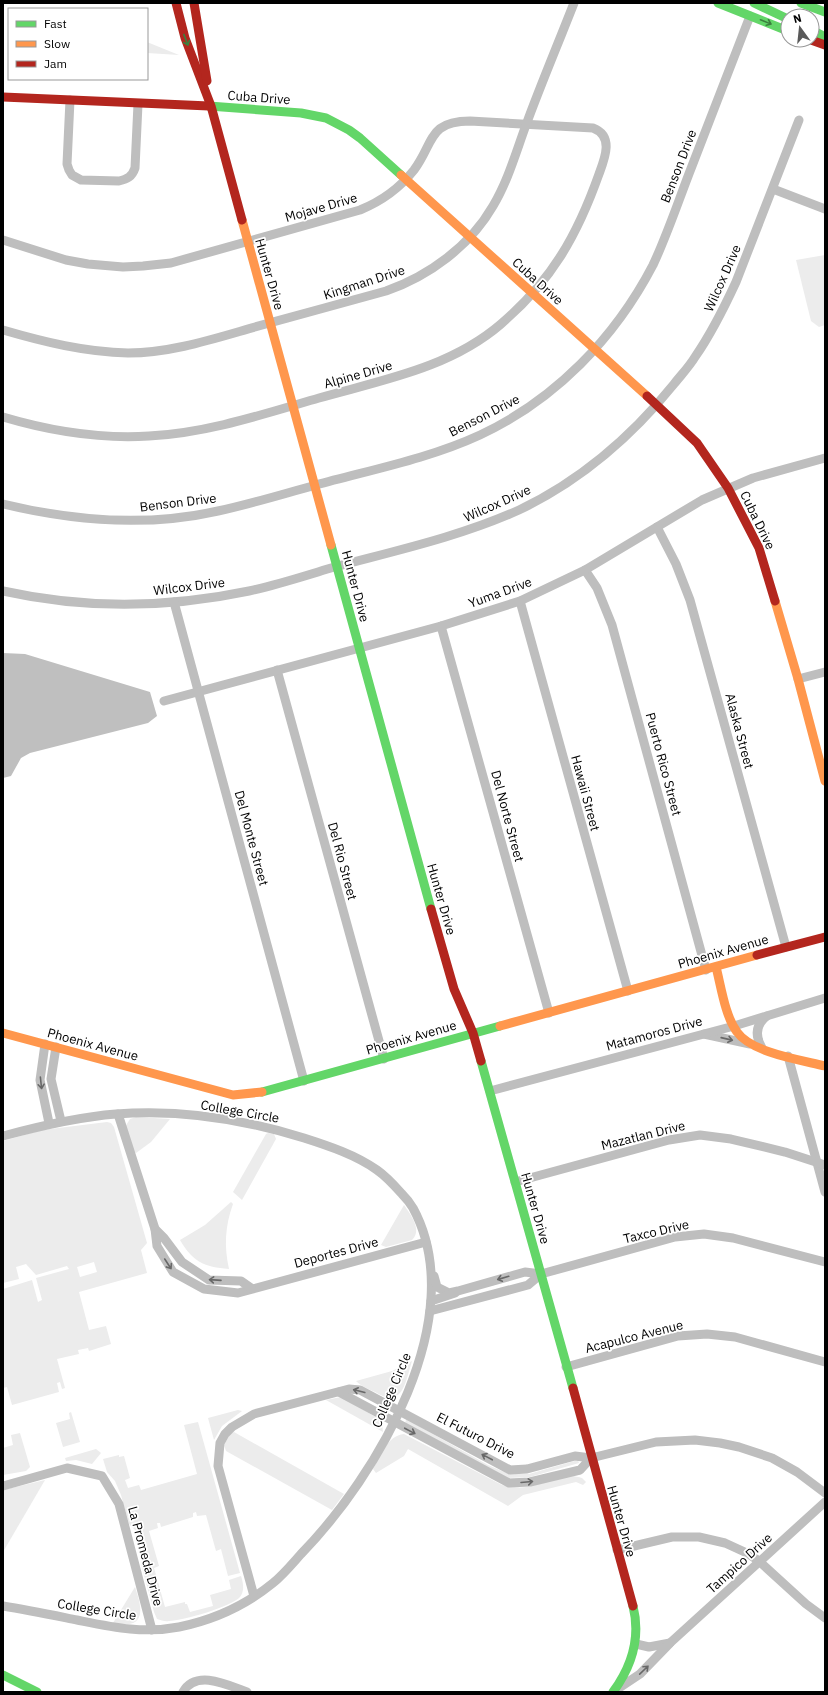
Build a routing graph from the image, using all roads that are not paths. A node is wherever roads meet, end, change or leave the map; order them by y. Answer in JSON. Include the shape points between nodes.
{"nodes":[{"id":1,"x":176,"y":3,"type":"edge"},
{"id":2,"x":194,"y":3,"type":"edge"},
{"id":3,"x":574,"y":3,"type":"edge"},
{"id":4,"x":718,"y":3,"type":"edge"},
{"id":5,"x":754,"y":3,"type":"edge"},
{"id":6,"x":801,"y":3,"type":"edge"},
{"id":7,"x":825,"y":12,"type":"edge"},
{"id":8,"x":780,"y":15,"type":"edge"},
{"id":9,"x":750,"y":16,"type":"junction"},
{"id":10,"x":780,"y":28,"type":"edge"},
{"id":11,"x":3,"y":97,"type":"edge"},
{"id":12,"x":70,"y":100,"type":"junction"},
{"id":13,"x":138,"y":104,"type":"junction"},
{"id":14,"x":211,"y":106,"type":"junction"},
{"id":15,"x":799,"y":120,"type":"dead end"},
{"id":16,"x":526,"y":125,"type":"junction"},
{"id":17,"x":607,"y":144,"type":"joint"},
{"id":18,"x":406,"y":178,"type":"junction"},
{"id":19,"x":773,"y":189,"type":"junction"},
{"id":20,"x":825,"y":209,"type":"edge"},
{"id":21,"x":469,"y":236,"type":"junction"},
{"id":22,"x":3,"y":240,"type":"edge"},
{"id":23,"x":247,"y":242,"type":"junction"},
{"id":24,"x":532,"y":294,"type":"junction"},
{"id":25,"x":270,"y":323,"type":"junction"},
{"id":26,"x":3,"y":330,"type":"edge"},
{"id":27,"x":594,"y":350,"type":"junction"},
{"id":28,"x":657,"y":405,"type":"junction"},
{"id":29,"x":293,"y":406,"type":"junction"},
{"id":30,"x":3,"y":418,"type":"edge"},
{"id":31,"x":825,"y":458,"type":"edge"},
{"id":32,"x":315,"y":486,"type":"junction"},
{"id":33,"x":728,"y":488,"type":"junction"},
{"id":34,"x":3,"y":504,"type":"edge"},
{"id":35,"x":657,"y":527,"type":"junction"},
{"id":36,"x":337,"y":567,"type":"junction"},
{"id":37,"x":585,"y":570,"type":"junction"},
{"id":38,"x":3,"y":591,"type":"edge"},
{"id":39,"x":520,"y":601,"type":"junction"},
{"id":40,"x":174,"y":602,"type":"junction"},
{"id":41,"x":441,"y":626,"type":"junction"},
{"id":42,"x":359,"y":647,"type":"junction"},
{"id":43,"x":277,"y":670,"type":"junction"},
{"id":44,"x":825,"y":672,"type":"edge"},
{"id":45,"x":798,"y":679,"type":"junction"},
{"id":46,"x":198,"y":692,"type":"junction"},
{"id":47,"x":164,"y":701,"type":"dead end"},
{"id":48,"x":825,"y":781,"type":"edge"},
{"id":49,"x":825,"y":937,"type":"edge"},
{"id":50,"x":786,"y":947,"type":"junction"},
{"id":51,"x":716,"y":967,"type":"junction"},
{"id":52,"x":706,"y":970,"type":"junction"},
{"id":53,"x":628,"y":992,"type":"junction"},
{"id":54,"x":825,"y":998,"type":"edge"},
{"id":55,"x":549,"y":1013,"type":"junction"},
{"id":56,"x":770,"y":1014,"type":"junction"},
{"id":57,"x":734,"y":1026,"type":"junction"},
{"id":58,"x":3,"y":1033,"type":"edge"},
{"id":59,"x":472,"y":1033,"type":"junction"},
{"id":60,"x":701,"y":1033,"type":"junction"},
{"id":61,"x":45,"y":1044,"type":"junction"},
{"id":62,"x":758,"y":1046,"type":"junction"},
{"id":63,"x":56,"y":1047,"type":"junction"},
{"id":64,"x":788,"y":1056,"type":"junction"},
{"id":65,"x":384,"y":1058,"type":"junction"},
{"id":66,"x":825,"y":1066,"type":"edge"},
{"id":67,"x":304,"y":1081,"type":"junction"},
{"id":68,"x":490,"y":1091,"type":"junction"},
{"id":69,"x":118,"y":1114,"type":"junction"},
{"id":70,"x":61,"y":1121,"type":"junction"},
{"id":71,"x":49,"y":1123,"type":"junction"},
{"id":72,"x":3,"y":1136,"type":"edge"},
{"id":73,"x":821,"y":1163,"type":"edge"},
{"id":74,"x":515,"y":1182,"type":"junction"},
{"id":75,"x":825,"y":1192,"type":"edge"},
{"id":76,"x":155,"y":1229,"type":"junction"},
{"id":77,"x":426,"y":1242,"type":"junction"},
{"id":78,"x":825,"y":1262,"type":"edge"},
{"id":79,"x":431,"y":1266,"type":"junction"},
{"id":80,"x":540,"y":1274,"type":"junction"},
{"id":81,"x":252,"y":1288,"type":"junction"},
{"id":82,"x":458,"y":1291,"type":"junction"},
{"id":83,"x":431,"y":1301,"type":"junction"},
{"id":84,"x":430,"y":1311,"type":"junction"},
{"id":85,"x":825,"y":1362,"type":"edge"},
{"id":86,"x":566,"y":1367,"type":"junction"},
{"id":87,"x":339,"y":1392,"type":"junction"},
{"id":88,"x":400,"y":1410,"type":"junction"},
{"id":89,"x":395,"y":1423,"type":"junction"},
{"id":90,"x":591,"y":1458,"type":"junction"},
{"id":91,"x":3,"y":1486,"type":"edge"},
{"id":92,"x":825,"y":1493,"type":"edge"},
{"id":93,"x":825,"y":1502,"type":"edge"},
{"id":94,"x":617,"y":1550,"type":"junction"},
{"id":95,"x":760,"y":1562,"type":"junction"},
{"id":96,"x":254,"y":1596,"type":"junction"},
{"id":97,"x":3,"y":1606,"type":"edge"},
{"id":98,"x":825,"y":1618,"type":"edge"},
{"id":99,"x":152,"y":1630,"type":"junction"},
{"id":100,"x":670,"y":1643,"type":"junction"},
{"id":101,"x":636,"y":1644,"type":"junction"},
{"id":102,"x":3,"y":1674,"type":"edge"},
{"id":103,"x":37,"y":1692,"type":"edge"},
{"id":104,"x":183,"y":1692,"type":"edge"},
{"id":105,"x":247,"y":1692,"type":"edge"},
{"id":106,"x":613,"y":1692,"type":"edge"}],
"edges":[{"from":1,"to":14,"type":"main road","name":"Hunter Drive","one_way":true,"via":[[185,38]]},
{"from":2,"to":14,"type":"main road","name":"Hunter Drive"},
{"from":3,"to":16,"type":"street","name":"Kingman Drive"},
{"from":4,"to":9,"type":"main road"},
{"from":5,"to":8,"type":"main road"},
{"from":6,"to":7,"type":"main road"},
{"from":9,"to":10,"type":"main road","one_way":true},
{"from":9,"to":27,"type":"street","name":"Benson Drive","via":[[654,262],[617,323]]},
{"from":11,"to":12,"type":"main road","name":"Cuba Drive"},
{"from":12,"to":13,"type":"main road","name":"Cuba Drive"},
{"from":12,"to":13,"type":"street","via":[[67,164],[72,175],[81,180],[119,181],[133,174]]},
{"from":13,"to":14,"type":"main road","name":"Cuba Drive"},
{"from":14,"to":18,"type":"main road","name":"Cuba Drive","via":[[301,113],[326,118],[360,138]]},
{"from":14,"to":23,"type":"main road","name":"Hunter Drive"},
{"from":15,"to":19,"type":"street","name":"Wilcox Drive"},
{"from":16,"to":17,"type":"street","name":"Mojave Drive","via":[[593,128],[601,133]]},
{"from":16,"to":18,"type":"street","name":"Mojave Drive","via":[[451,122],[441,127],[430,139],[421,160]]},
{"from":16,"to":21,"type":"street","name":"Kingman Drive","via":[[501,191],[490,212]]},
{"from":17,"to":24,"type":"street","name":"Alpine Drive","via":[[601,170],[579,226],[566,250]]},
{"from":18,"to":21,"type":"main road","name":"Cuba Drive"},
{"from":18,"to":23,"type":"street","name":"Mojave Drive","via":[[392,193],[360,210]]},
{"from":19,"to":20,"type":"street"},
{"from":19,"to":28,"type":"street","name":"Wilcox Drive","via":[[724,308],[694,359]]},
{"from":21,"to":24,"type":"main road","name":"Cuba Drive"},
{"from":21,"to":25,"type":"street","name":"Kingman Drive","via":[[444,261],[410,282],[386,292]]},
{"from":22,"to":23,"type":"street","name":"Mojave Drive","via":[[66,260],[123,267],[171,262]]},
{"from":23,"to":25,"type":"main road","name":"Hunter Drive"},
{"from":24,"to":27,"type":"main road","name":"Cuba Drive"},
{"from":24,"to":29,"type":"street","name":"Alpine Drive","via":[[492,330],[449,357],[407,374]]},
{"from":25,"to":26,"type":"street","name":"Kingman Drive","via":[[182,347],[128,353],[45,342]]},
{"from":25,"to":29,"type":"main road","name":"Hunter Drive"},
{"from":27,"to":28,"type":"main road","name":"Cuba Drive"},
{"from":27,"to":32,"type":"street","name":"Benson Drive","via":[[572,373],[533,404],[479,435],[424,456]]},
{"from":28,"to":33,"type":"main road","name":"Cuba Drive","via":[[697,443]]},
{"from":28,"to":36,"type":"street","name":"Wilcox Drive","via":[[625,437],[576,477],[520,509],[467,530]]},
{"from":29,"to":30,"type":"street","name":"Alpine Drive","via":[[208,428],[150,436],[85,434]]},
{"from":29,"to":32,"type":"main road","name":"Hunter Drive"},
{"from":31,"to":33,"type":"street","name":"Yuma Drive","via":[[779,470]]},
{"from":32,"to":34,"type":"street","name":"Benson Drive","via":[[216,512],[158,519],[112,521],[81,518]]},
{"from":32,"to":36,"type":"main road","name":"Hunter Drive"},
{"from":33,"to":35,"type":"street","name":"Yuma Drive","via":[[692,505]]},
{"from":33,"to":45,"type":"main road","name":"Cuba Drive","via":[[759,548]]},
{"from":35,"to":37,"type":"street","name":"Yuma Drive"},
{"from":35,"to":50,"type":"street","name":"Alaska Street","via":[[676,564],[690,600]]},
{"from":36,"to":40,"type":"street","name":"Wilcox Drive","via":[[247,591]]},
{"from":36,"to":42,"type":"main road","name":"Hunter Drive"},
{"from":37,"to":39,"type":"street","name":"Yuma Drive"},
{"from":37,"to":52,"type":"street","name":"Puerto Rico Street","via":[[597,588],[612,625]]},
{"from":38,"to":40,"type":"street","name":"Wilcox Drive","via":[[91,604]]},
{"from":39,"to":41,"type":"street","name":"Yuma Drive"},
{"from":39,"to":53,"type":"street","name":"Hawaii Street"},
{"from":40,"to":46,"type":"street","name":"Del Monte Street"},
{"from":41,"to":42,"type":"street","name":"Yuma Drive"},
{"from":41,"to":55,"type":"street","name":"Del Norte Street"},
{"from":42,"to":43,"type":"street","name":"Yuma Drive"},
{"from":42,"to":59,"type":"main road","name":"Hunter Drive","via":[[446,964]]},
{"from":43,"to":46,"type":"street","name":"Yuma Drive"},
{"from":43,"to":65,"type":"street","name":"Del Rio Street"},
{"from":44,"to":45,"type":"street"},
{"from":45,"to":48,"type":"main road","name":"Cuba Drive"},
{"from":46,"to":47,"type":"street","name":"Yuma Drive"},
{"from":46,"to":67,"type":"street","name":"Del Monte Street"},
{"from":49,"to":50,"type":"main road","name":"Phoenix Avenue"},
{"from":50,"to":51,"type":"main road","name":"Phoenix Avenue"},
{"from":51,"to":52,"type":"main road","name":"Phoenix Avenue"},
{"from":51,"to":57,"type":"main road"},
{"from":52,"to":53,"type":"main road","name":"Phoenix Avenue"},
{"from":53,"to":55,"type":"main road","name":"Phoenix Avenue"},
{"from":54,"to":56,"type":"street","name":"Matamoros Drive"},
{"from":55,"to":59,"type":"main road","name":"Phoenix Avenue"},
{"from":56,"to":57,"type":"street","name":"Matamoros Drive"},
{"from":56,"to":62,"type":"street","via":[[762,1020],[757,1029]]},
{"from":57,"to":60,"type":"street","name":"Matamoros Drive"},
{"from":57,"to":62,"type":"main road","via":[[742,1038]]},
{"from":58,"to":61,"type":"main road","name":"Phoenix Avenue"},
{"from":59,"to":65,"type":"main road","name":"Phoenix Avenue"},
{"from":59,"to":68,"type":"main road","name":"Hunter Drive"},
{"from":60,"to":62,"type":"street","one_way":true},
{"from":60,"to":68,"type":"street","name":"Matamoros Drive"},
{"from":61,"to":63,"type":"main road","name":"Phoenix Avenue"},
{"from":61,"to":71,"type":"street","one_way":true,"via":[[40,1080]]},
{"from":62,"to":64,"type":"main road"},
{"from":63,"to":67,"type":"main road","name":"Phoenix Avenue","via":[[233,1095],[255,1094]]},
{"from":63,"to":70,"type":"street","via":[[51,1079]]},
{"from":64,"to":66,"type":"main road"},
{"from":64,"to":73,"type":"street"},
{"from":65,"to":67,"type":"main road","name":"Phoenix Avenue"},
{"from":68,"to":74,"type":"main road","name":"Hunter Drive"},
{"from":69,"to":70,"type":"street","name":"College Circle"},
{"from":69,"to":76,"type":"street","name":"Deportes Drive"},
{"from":69,"to":77,"type":"street","name":"College Circle","via":[[181,1114],[245,1122],[295,1135],[339,1151],[376,1169],[391,1181],[412,1206]]},
{"from":70,"to":71,"type":"street","name":"College Circle"},
{"from":71,"to":72,"type":"street","name":"College Circle"},
{"from":73,"to":74,"type":"street","name":"Mazatlan Drive","via":[[770,1148],[700,1135],[669,1140]]},
{"from":73,"to":75,"type":"street"},
{"from":74,"to":80,"type":"main road","name":"Hunter Drive"},
{"from":81,"to":76,"type":"street","name":"Deportes Drive","one_way":true,"via":[[241,1281],[209,1280],[182,1262]]},
{"from":76,"to":81,"type":"street","name":"Deportes Drive","one_way":true,"via":[[156,1246],[173,1272],[204,1290],[238,1293]]},
{"from":77,"to":79,"type":"street","name":"College Circle"},
{"from":77,"to":81,"type":"street","name":"Deportes Drive"},
{"from":78,"to":80,"type":"street","name":"Taxco Drive","via":[[733,1238],[704,1234],[675,1237]]},
{"from":79,"to":82,"type":"street","via":[[437,1287],[449,1293]]},
{"from":79,"to":83,"type":"street","name":"College Circle"},
{"from":80,"to":82,"type":"street","one_way":true,"via":[[525,1272]]},
{"from":80,"to":84,"type":"street","via":[[528,1285]]},
{"from":80,"to":86,"type":"main road","name":"Hunter Drive"},
{"from":82,"to":83,"type":"street"},
{"from":83,"to":84,"type":"street","name":"College Circle"},
{"from":84,"to":88,"type":"street","name":"College Circle","via":[[418,1365]]},
{"from":85,"to":86,"type":"street","name":"Acapulco Avenue","via":[[735,1337],[706,1334],[678,1336]]},
{"from":86,"to":90,"type":"main road","name":"Hunter Drive"},
{"from":88,"to":87,"type":"street","name":"El Futuro Drive","one_way":true,"via":[[360,1390],[349,1389]]},
{"from":87,"to":89,"type":"street","name":"El Futuro Drive"},
{"from":87,"to":96,"type":"street","name":"El Futuro Drive","via":[[254,1414],[232,1427],[220,1443],[218,1466]]},
{"from":88,"to":89,"type":"street","name":"College Circle"},
{"from":90,"to":88,"type":"street","name":"El Futuro Drive","one_way":true,"via":[[575,1456],[527,1470],[510,1470]]},
{"from":89,"to":90,"type":"street","name":"El Futuro Drive","one_way":true,"via":[[509,1483],[530,1482],[580,1470]]},
{"from":89,"to":96,"type":"street","name":"College Circle","via":[[351,1495],[320,1534],[274,1582]]},
{"from":90,"to":92,"type":"street","via":[[656,1442],[695,1440],[720,1443],[772,1458],[797,1472]]},
{"from":90,"to":94,"type":"main road","name":"Hunter Drive"},
{"from":91,"to":99,"type":"street","name":"La Promeda Drive","via":[[67,1468],[102,1476],[119,1504]]},
{"from":93,"to":95,"type":"street","name":"Tampico Drive"},
{"from":94,"to":95,"type":"street","via":[[672,1537],[699,1536],[734,1546]]},
{"from":94,"to":101,"type":"main road","name":"Hunter Drive","via":[[634,1608]]},
{"from":95,"to":98,"type":"street"},
{"from":95,"to":100,"type":"street","name":"Tampico Drive"},
{"from":96,"to":99,"type":"street","name":"College Circle","via":[[230,1610],[204,1620]]},
{"from":97,"to":99,"type":"street","name":"College Circle","via":[[128,1630]]},
{"from":100,"to":101,"type":"street","via":[[649,1647]]},
{"from":106,"to":100,"type":"street","name":"Tampico Drive","one_way":true,"via":[[640,1674]]},
{"from":101,"to":106,"type":"main road","name":"Hunter Drive","via":[[626,1675]]},
{"from":102,"to":103,"type":"main road"},
{"from":104,"to":105,"type":"street","via":[[189,1684],[200,1680],[221,1683]]}]}
